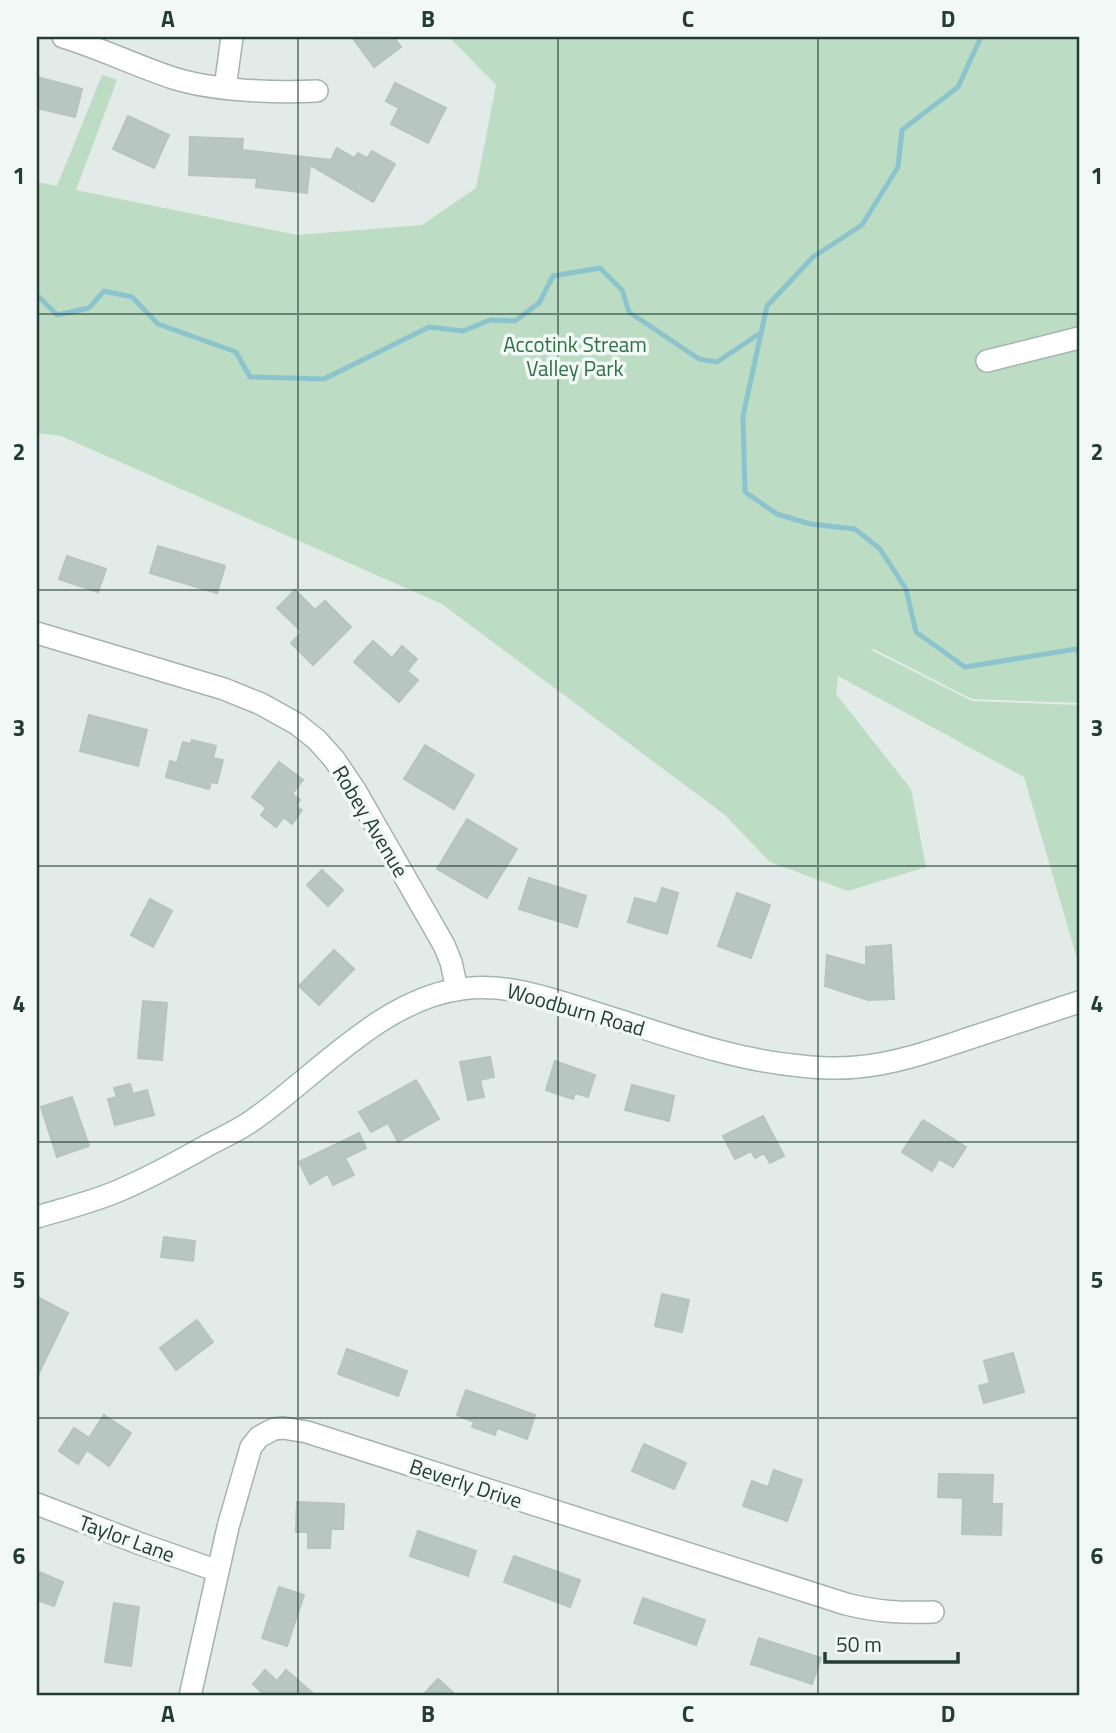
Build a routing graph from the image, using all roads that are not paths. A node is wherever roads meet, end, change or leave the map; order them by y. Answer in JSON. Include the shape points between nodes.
{"nodes":[{"id":1,"x":62,"y":37,"type":"edge"},
{"id":2,"x":232,"y":37,"type":"edge"},
{"id":3,"x":225,"y":88,"type":"junction"},
{"id":4,"x":317,"y":91,"type":"dead end"},
{"id":5,"x":1079,"y":338,"type":"edge"},
{"id":6,"x":987,"y":361,"type":"dead end"},
{"id":7,"x":37,"y":633,"type":"edge"},
{"id":8,"x":457,"y":989,"type":"junction"},
{"id":9,"x":1079,"y":1002,"type":"edge"},
{"id":10,"x":37,"y":1217,"type":"edge"},
{"id":11,"x":37,"y":1504,"type":"edge"},
{"id":12,"x":218,"y":1571,"type":"junction"},
{"id":13,"x":933,"y":1612,"type":"dead end"},
{"id":14,"x":190,"y":1696,"type":"edge"}],
"edges":[{"from":1,"to":3,"type":"street","via":[[177,79]]},
{"from":2,"to":3,"type":"street"},
{"from":3,"to":4,"type":"street"},
{"from":5,"to":6,"type":"street"},
{"from":7,"to":8,"type":"street","name":"Robey Avenue","via":[[225,689],[261,704],[317,740],[355,790],[444,945]]},
{"from":8,"to":9,"type":"street","name":"Woodburn Road","via":[[500,988],[538,995],[733,1054],[827,1068],[889,1063]]},
{"from":8,"to":10,"type":"street","name":"Woodburn Road","via":[[413,1004],[376,1025],[252,1121],[157,1174]]},
{"from":11,"to":12,"type":"street","name":"Taylor Lane"},
{"from":12,"to":13,"type":"street","name":"Beverly Drive","via":[[251,1447],[265,1422],[352,1445],[846,1604],[901,1613]]},
{"from":12,"to":14,"type":"street","name":"Beverly Drive"}]}
